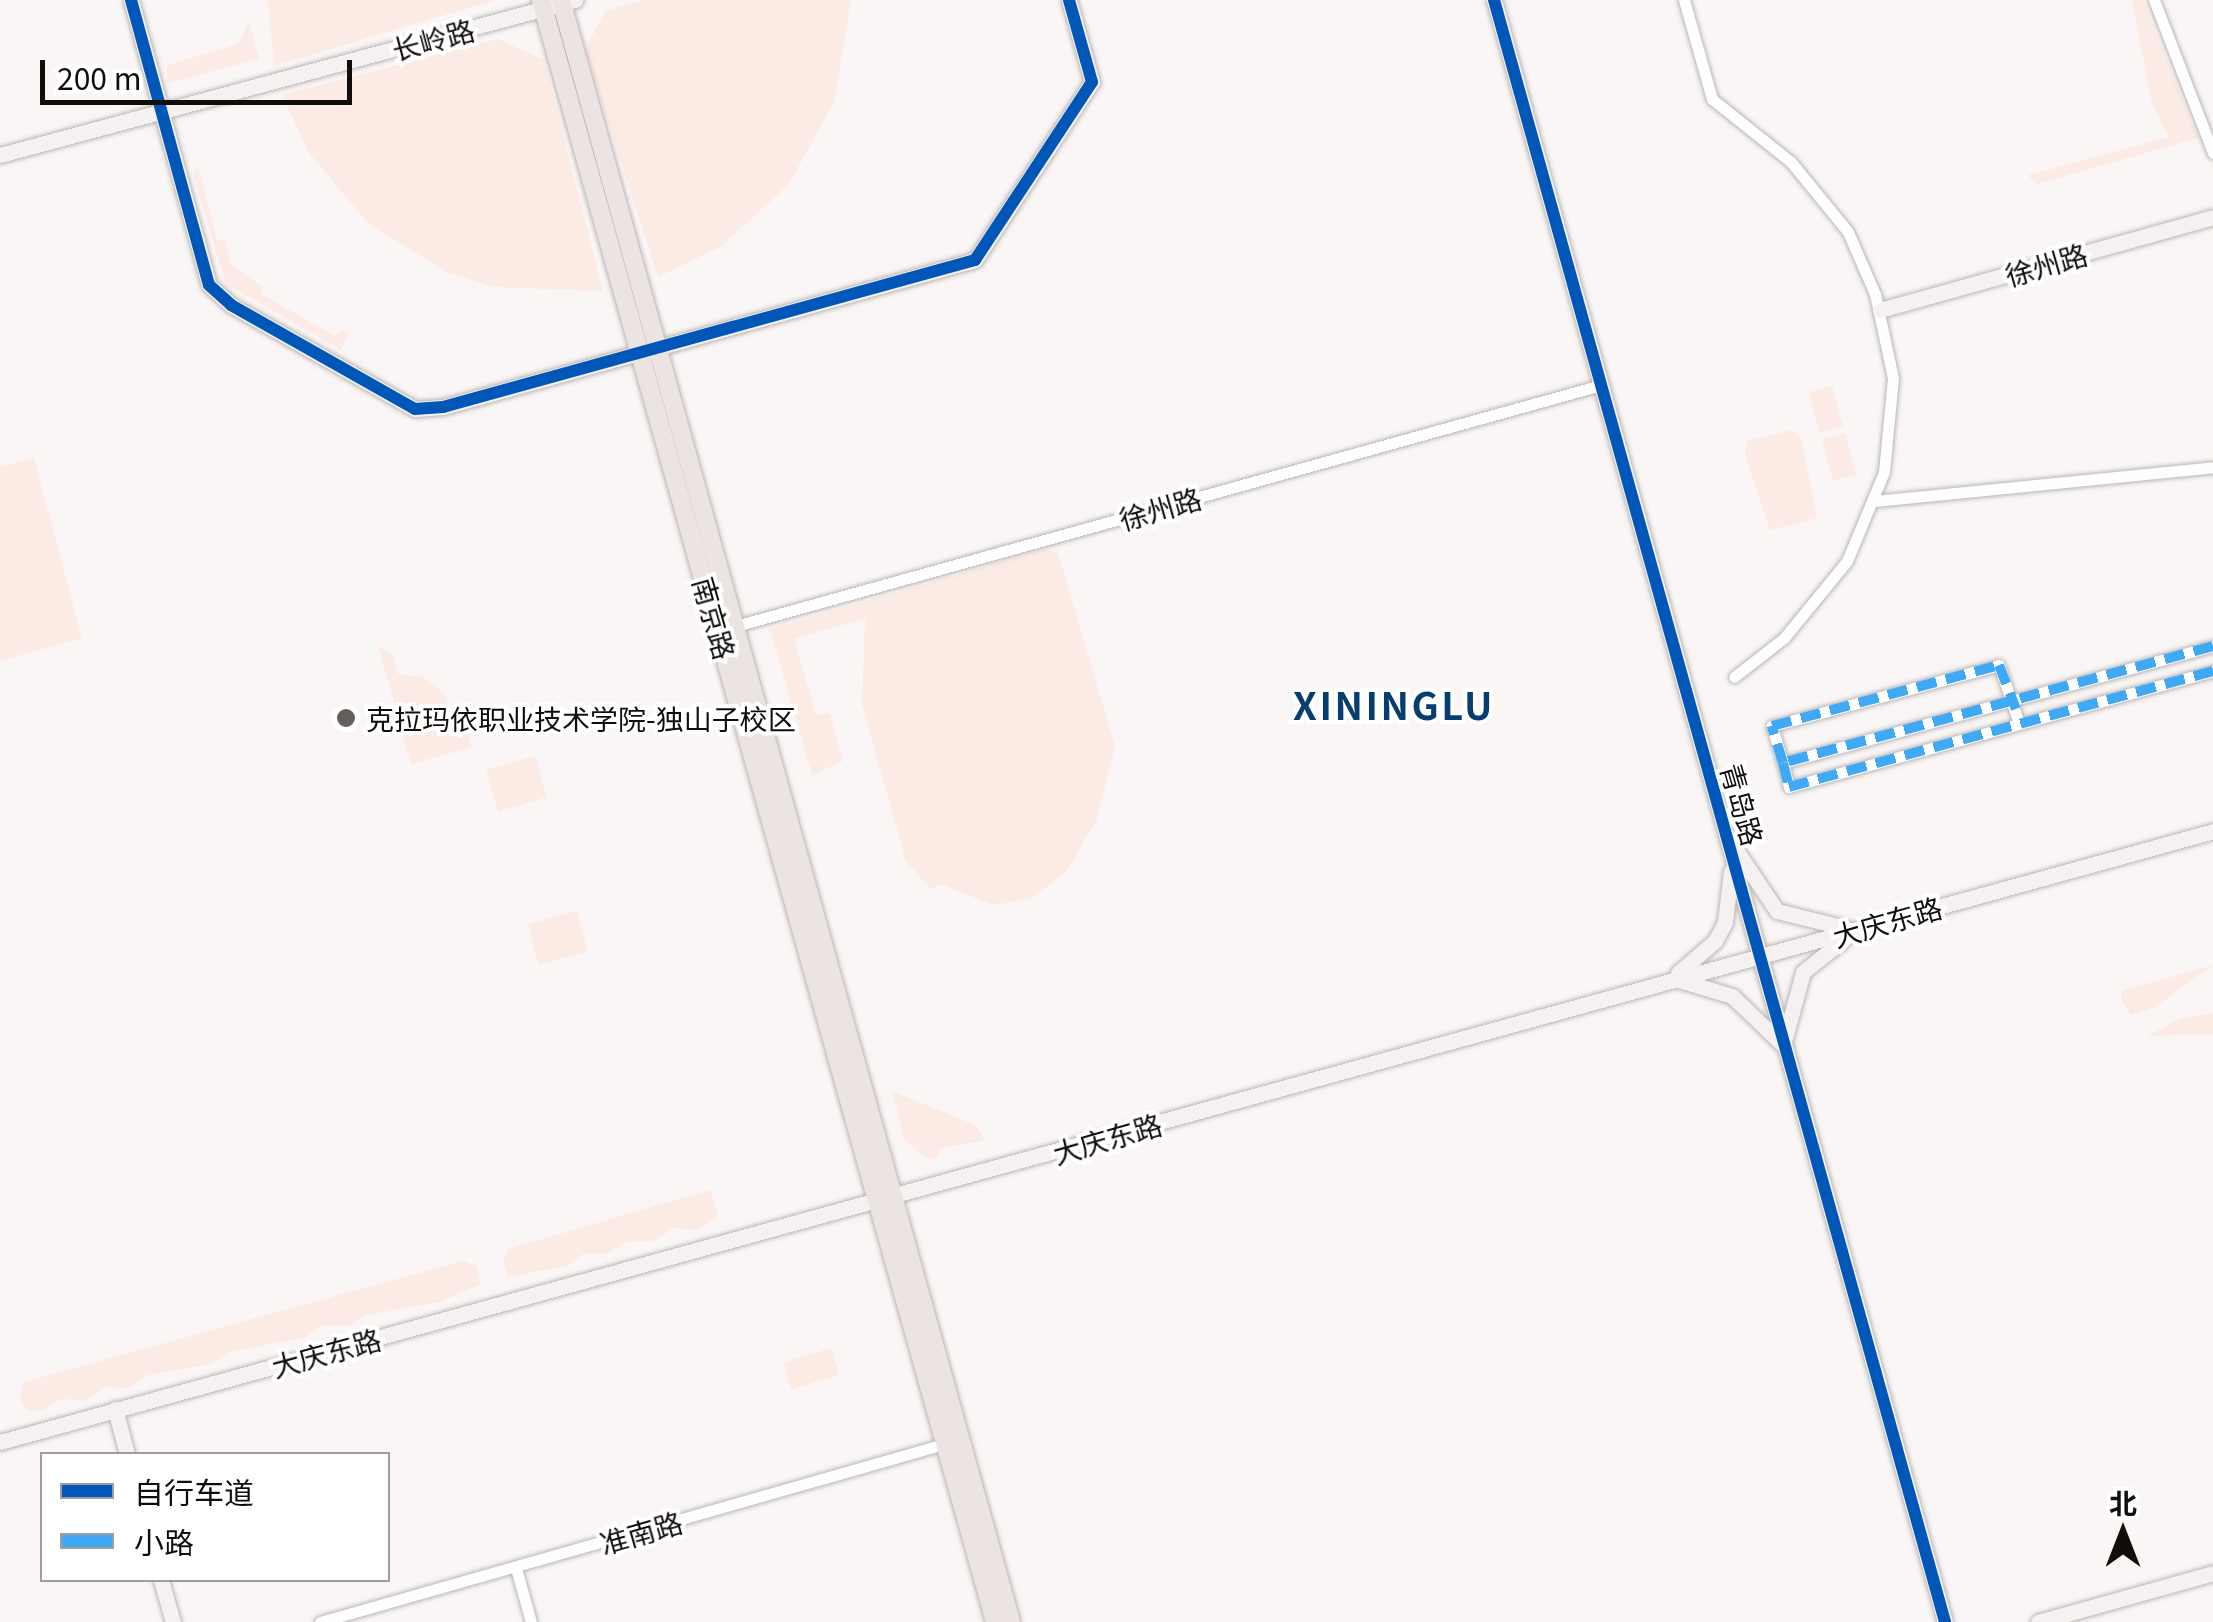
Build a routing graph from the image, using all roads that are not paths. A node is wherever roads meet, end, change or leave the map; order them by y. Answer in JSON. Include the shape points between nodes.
{"nodes":[{"id":1,"x":132,"y":0,"type":"edge"},
{"id":2,"x":1069,"y":0,"type":"edge"},
{"id":3,"x":1494,"y":0,"type":"edge"},
{"id":4,"x":1684,"y":0,"type":"edge"},
{"id":5,"x":2154,"y":0,"type":"edge"},
{"id":6,"x":556,"y":3,"type":"edge"},
{"id":7,"x":160,"y":112,"type":"junction"},
{"id":8,"x":2213,"y":153,"type":"edge"},
{"id":9,"x":0,"y":155,"type":"edge"},
{"id":10,"x":2213,"y":217,"type":"edge"},
{"id":11,"x":1880,"y":310,"type":"junction"},
{"id":12,"x":649,"y":350,"type":"junction"},
{"id":13,"x":1601,"y":385,"type":"junction"},
{"id":14,"x":2213,"y":467,"type":"edge"},
{"id":15,"x":1874,"y":501,"type":"junction"},
{"id":16,"x":727,"y":629,"type":"junction"},
{"id":17,"x":2213,"y":646,"type":"edge"},
{"id":18,"x":2165,"y":659,"type":"junction"},
{"id":19,"x":2213,"y":670,"type":"edge"},
{"id":20,"x":1734,"y":676,"type":"dead end"},
{"id":21,"x":2171,"y":682,"type":"junction"},
{"id":22,"x":2013,"y":700,"type":"junction"},
{"id":23,"x":2020,"y":724,"type":"junction"},
{"id":24,"x":1887,"y":734,"type":"junction"},
{"id":25,"x":1895,"y":756,"type":"junction"},
{"id":26,"x":1783,"y":763,"type":"junction"},
{"id":27,"x":1724,"y":828,"type":"junction"},
{"id":28,"x":2213,"y":830,"type":"edge"},
{"id":29,"x":1861,"y":928,"type":"junction"},
{"id":30,"x":1759,"y":957,"type":"junction"},
{"id":31,"x":1672,"y":978,"type":"junction"},
{"id":32,"x":1784,"y":1047,"type":"junction"},
{"id":33,"x":890,"y":1205,"type":"junction"},
{"id":34,"x":115,"y":1409,"type":"junction"},
{"id":35,"x":953,"y":1441,"type":"junction"},
{"id":36,"x":0,"y":1442,"type":"edge"},
{"id":37,"x":126,"y":1452,"type":"edge"},
{"id":38,"x":516,"y":1568,"type":"junction"},
{"id":39,"x":2213,"y":1573,"type":"edge"},
{"id":40,"x":162,"y":1582,"type":"edge"},
{"id":41,"x":172,"y":1622,"type":"edge"},
{"id":42,"x":320,"y":1622,"type":"edge"},
{"id":43,"x":531,"y":1622,"type":"edge"},
{"id":44,"x":996,"y":1622,"type":"edge"},
{"id":45,"x":1012,"y":1622,"type":"edge"},
{"id":46,"x":1945,"y":1622,"type":"edge"},
{"id":47,"x":2038,"y":1622,"type":"edge"}],
"edges":[{"from":1,"to":7,"type":"street"},
{"from":2,"to":12,"type":"street","via":[[1092,82],[975,260]]},
{"from":3,"to":13,"type":"street","name":"青岛路"},
{"from":4,"to":11,"type":"street","via":[[1712,99],[1818,192],[1848,232]]},
{"from":5,"to":8,"type":"street"},
{"from":6,"to":7,"type":"street","name":"长岭路"},
{"from":6,"to":12,"type":"main road","name":"南京路"},
{"from":7,"to":9,"type":"street","name":"长岭路"},
{"from":7,"to":12,"type":"street","via":[[209,285],[231,305],[415,409]]},
{"from":10,"to":11,"type":"street","name":"徐州路"},
{"from":11,"to":15,"type":"street","via":[[1892,423]]},
{"from":12,"to":16,"type":"main road","name":"南京路"},
{"from":13,"to":16,"type":"street","name":"徐州路"},
{"from":13,"to":27,"type":"street","name":"青岛路"},
{"from":14,"to":15,"type":"street"},
{"from":15,"to":20,"type":"street","via":[[1847,562],[1820,601]]},
{"from":16,"to":33,"type":"main road","name":"南京路"},
{"from":17,"to":18,"type":"street"},
{"from":18,"to":21,"type":"street"},
{"from":18,"to":22,"type":"street"},
{"from":19,"to":21,"type":"street"},
{"from":21,"to":23,"type":"street"},
{"from":22,"to":23,"type":"street"},
{"from":22,"to":24,"type":"street"},
{"from":22,"to":26,"type":"street","via":[[1999,665],[1772,726]]},
{"from":23,"to":25,"type":"street"},
{"from":24,"to":25,"type":"street"},
{"from":24,"to":26,"type":"street"},
{"from":25,"to":26,"type":"street","via":[[1789,787]]},
{"from":27,"to":29,"type":"street","via":[[1777,911],[1822,926]]},
{"from":27,"to":30,"type":"street","name":"青岛路"},
{"from":27,"to":31,"type":"street","via":[[1731,873],[1725,922],[1715,941]]},
{"from":28,"to":29,"type":"street","name":"大庆东路"},
{"from":29,"to":30,"type":"street","name":"大庆东路"},
{"from":29,"to":32,"type":"street","via":[[1803,972]]},
{"from":30,"to":31,"type":"street","name":"大庆东路"},
{"from":30,"to":32,"type":"street","name":"青岛路"},
{"from":31,"to":32,"type":"street","via":[[1732,996]]},
{"from":31,"to":33,"type":"street","name":"大庆东路"},
{"from":32,"to":46,"type":"street","name":"青岛路"},
{"from":33,"to":34,"type":"street","name":"大庆东路"},
{"from":33,"to":35,"type":"main road"},
{"from":33,"to":35,"type":"main road","name":"南京路","via":[[904,1293]]},
{"from":34,"to":36,"type":"street","name":"大庆东路"},
{"from":34,"to":37,"type":"street"},
{"from":35,"to":38,"type":"street","name":"准南路"},
{"from":35,"to":44,"type":"main road"},
{"from":35,"to":45,"type":"main road"},
{"from":38,"to":42,"type":"street","name":"准南路"},
{"from":38,"to":43,"type":"street"},
{"from":39,"to":47,"type":"street"},
{"from":40,"to":41,"type":"street"}]}
